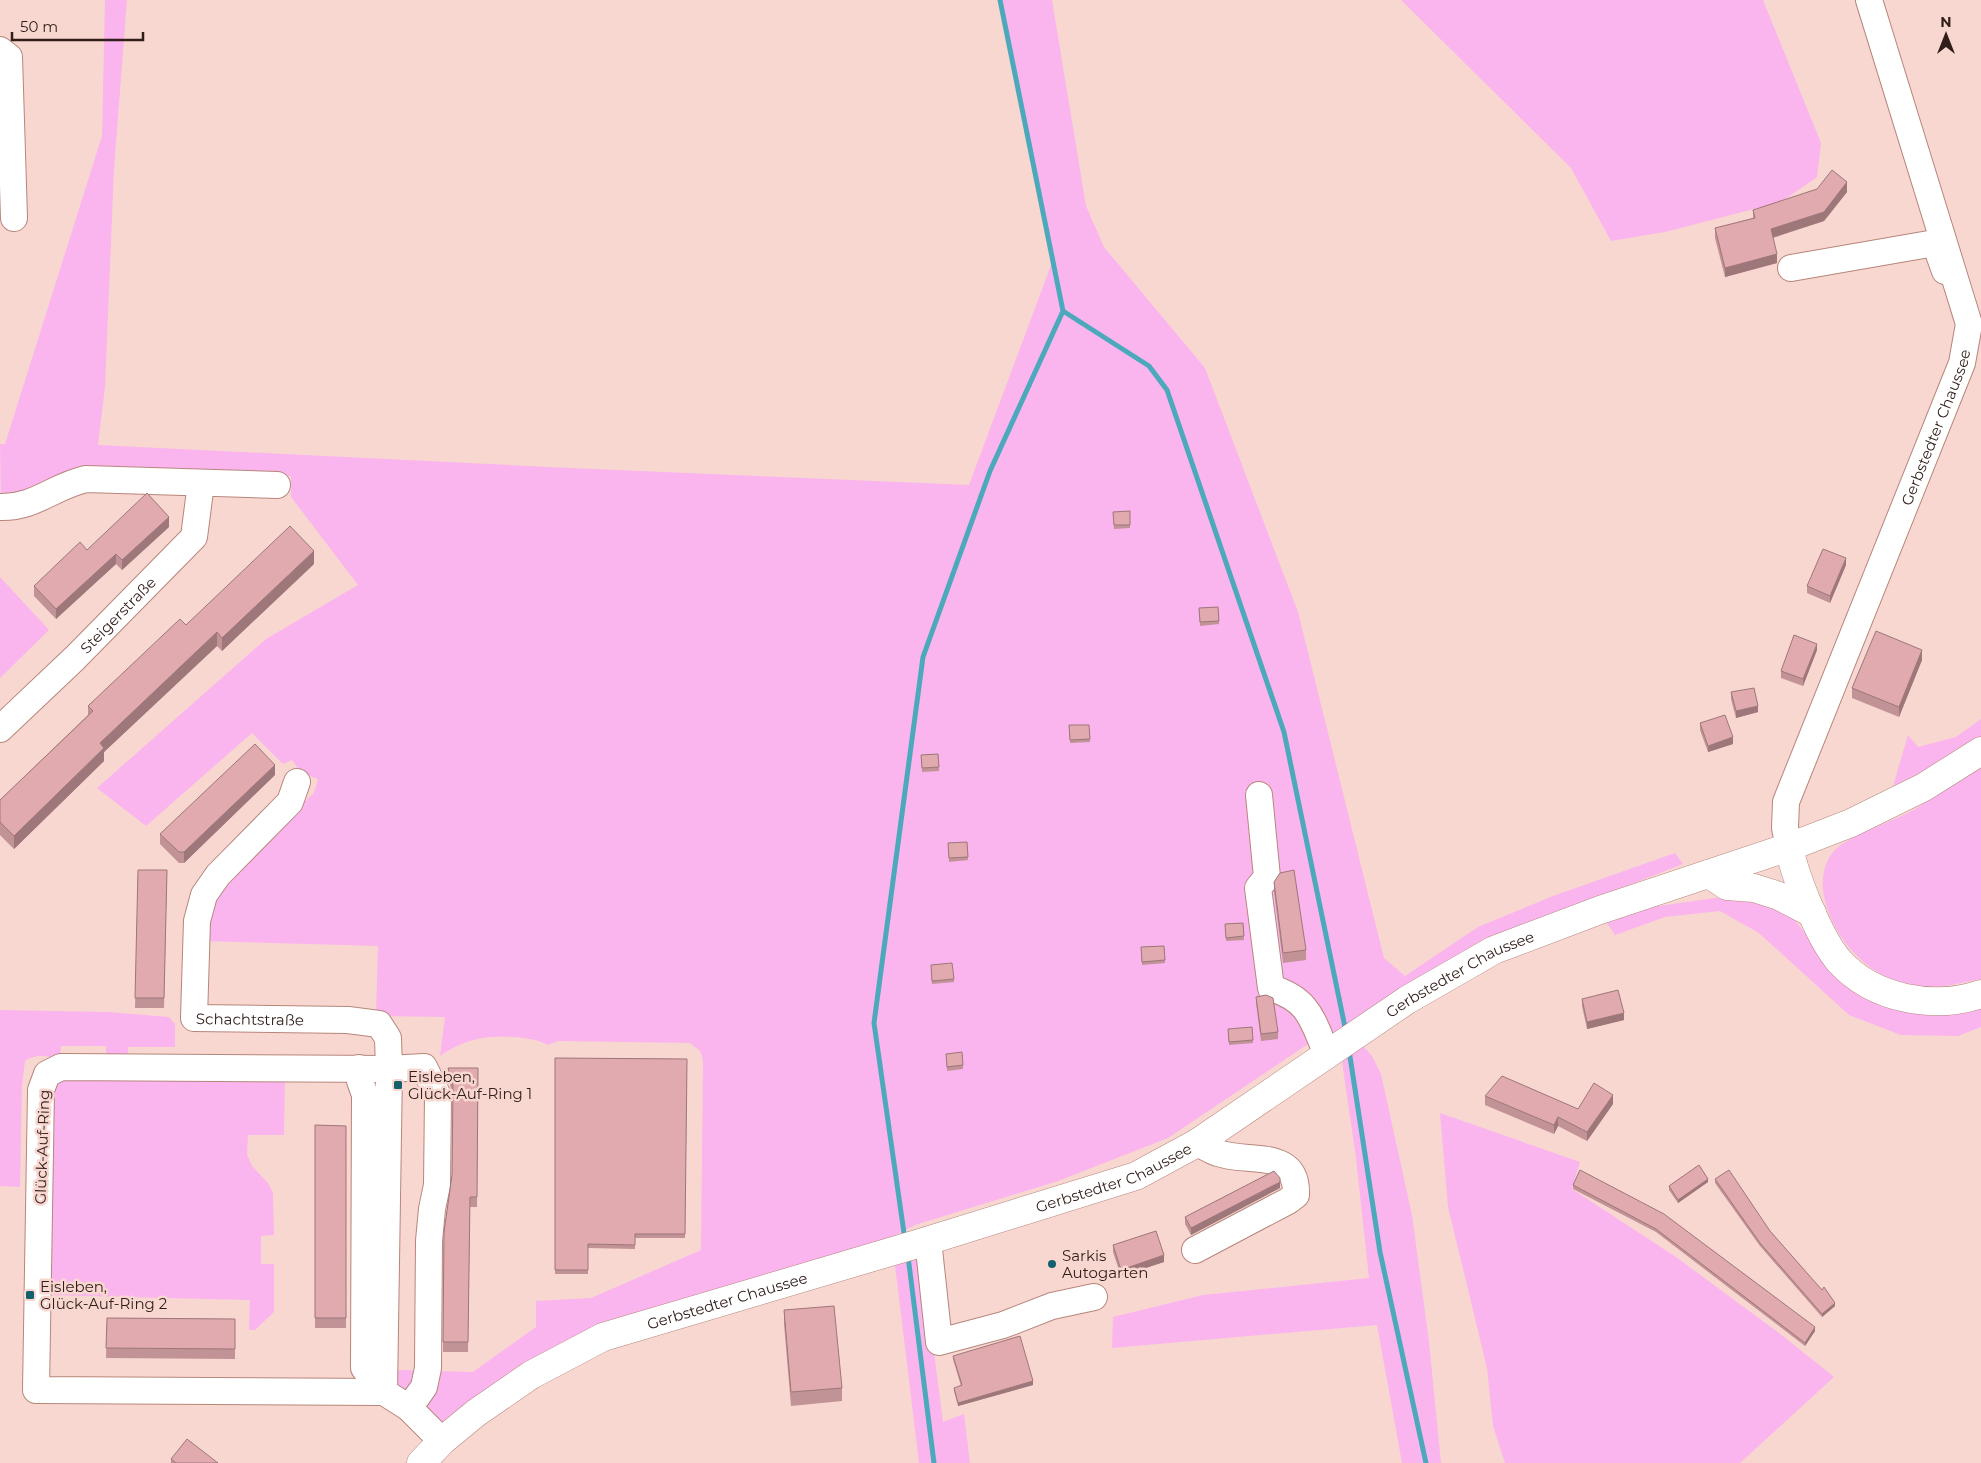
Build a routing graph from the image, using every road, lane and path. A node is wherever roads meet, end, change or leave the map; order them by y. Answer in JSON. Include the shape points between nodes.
{"nodes":[{"id":1,"x":1869,"y":0,"type":"edge"},
{"id":2,"x":0,"y":50,"type":"edge"},
{"id":3,"x":14,"y":218,"type":"dead end"},
{"id":4,"x":1792,"y":268,"type":"dead end"},
{"id":5,"x":1969,"y":324,"type":"junction"},
{"id":6,"x":201,"y":483,"type":"junction"},
{"id":7,"x":277,"y":485,"type":"dead end"},
{"id":8,"x":0,"y":507,"type":"edge"},
{"id":9,"x":0,"y":729,"type":"edge"},
{"id":10,"x":1981,"y":751,"type":"edge"},
{"id":11,"x":297,"y":782,"type":"dead end"},
{"id":12,"x":1259,"y":795,"type":"dead end"},
{"id":13,"x":1789,"y":847,"type":"junction"},
{"id":14,"x":1709,"y":874,"type":"junction"},
{"id":15,"x":1812,"y":913,"type":"junction"},
{"id":16,"x":1981,"y":994,"type":"edge"},
{"id":17,"x":1342,"y":1045,"type":"junction"},
{"id":18,"x":359,"y":1068,"type":"junction"},
{"id":19,"x":389,"y":1068,"type":"junction"},
{"id":20,"x":1197,"y":1142,"type":"junction"},
{"id":21,"x":913,"y":1245,"type":"junction"},
{"id":22,"x":1195,"y":1250,"type":"dead end"},
{"id":23,"x":1094,"y":1297,"type":"dead end"},
{"id":24,"x":384,"y":1392,"type":"junction"},
{"id":25,"x":409,"y":1408,"type":"junction"},
{"id":26,"x":442,"y":1441,"type":"junction"},
{"id":27,"x":420,"y":1463,"type":"edge"}],
"edges":[{"from":1,"to":5,"type":"street","name":"Gerbstedter Chaussee"},
{"from":2,"to":3,"type":"street","via":[[9,57]]},
{"from":4,"to":5,"type":"street","via":[[1930,244],[1937,250],[1951,290]]},
{"from":5,"to":13,"type":"street","name":"Gerbstedter Chaussee","via":[[1962,363],[1786,802],[1785,828]]},
{"from":6,"to":7,"type":"street"},
{"from":6,"to":8,"type":"street","via":[[86,479],[71,482],[17,508]]},
{"from":6,"to":9,"type":"street","name":"Steigerstraße","via":[[194,537]]},
{"from":10,"to":13,"type":"main road","name":"Gerbstedter Chaussee","via":[[1924,787],[1851,824]]},
{"from":11,"to":19,"type":"street","name":"Schachtstraße","via":[[290,802],[219,874],[204,895],[197,921],[194,1018],[348,1020],[379,1024],[388,1038]]},
{"from":12,"to":17,"type":"street","via":[[1267,877],[1258,888],[1271,988],[1289,994]]},
{"from":13,"to":14,"type":"main road","name":"Gerbstedter Chaussee"},
{"from":13,"to":15,"type":"main road"},
{"from":14,"to":15,"type":"main road","via":[[1726,886],[1754,888],[1779,896]]},
{"from":14,"to":17,"type":"main road","name":"Gerbstedter Chaussee","via":[[1494,950],[1434,982]]},
{"from":15,"to":16,"type":"main road","via":[[1838,960],[1875,988],[1903,998],[1943,1002],[1965,1000]]},
{"from":17,"to":20,"type":"main road","name":"Gerbstedter Chaussee"},
{"from":18,"to":19,"type":"street","name":"Glück-Auf-Ring"},
{"from":18,"to":24,"type":"street","via":[[365,1095],[364,1368]]},
{"from":18,"to":24,"type":"street","name":"Glück-Auf-Ring","via":[[61,1067],[47,1074],[41,1090],[36,1390]]},
{"from":19,"to":24,"type":"street"},
{"from":19,"to":25,"type":"street","name":"Glück-Auf-Ring","via":[[424,1067],[438,1096],[438,1185],[429,1241],[427,1379]]},
{"from":20,"to":21,"type":"main road","name":"Gerbstedter Chaussee","via":[[1136,1176]]},
{"from":20,"to":22,"type":"street","via":[[1218,1154],[1285,1165],[1296,1181],[1296,1195]]},
{"from":21,"to":23,"type":"street","via":[[939,1342],[1003,1325],[1052,1306]]},
{"from":21,"to":26,"type":"main road","name":"Gerbstedter Chaussee","via":[[603,1337],[531,1375]]},
{"from":24,"to":25,"type":"street"},
{"from":25,"to":26,"type":"street"},
{"from":26,"to":27,"type":"main road","name":"Gerbstedter Chaussee"}]}
